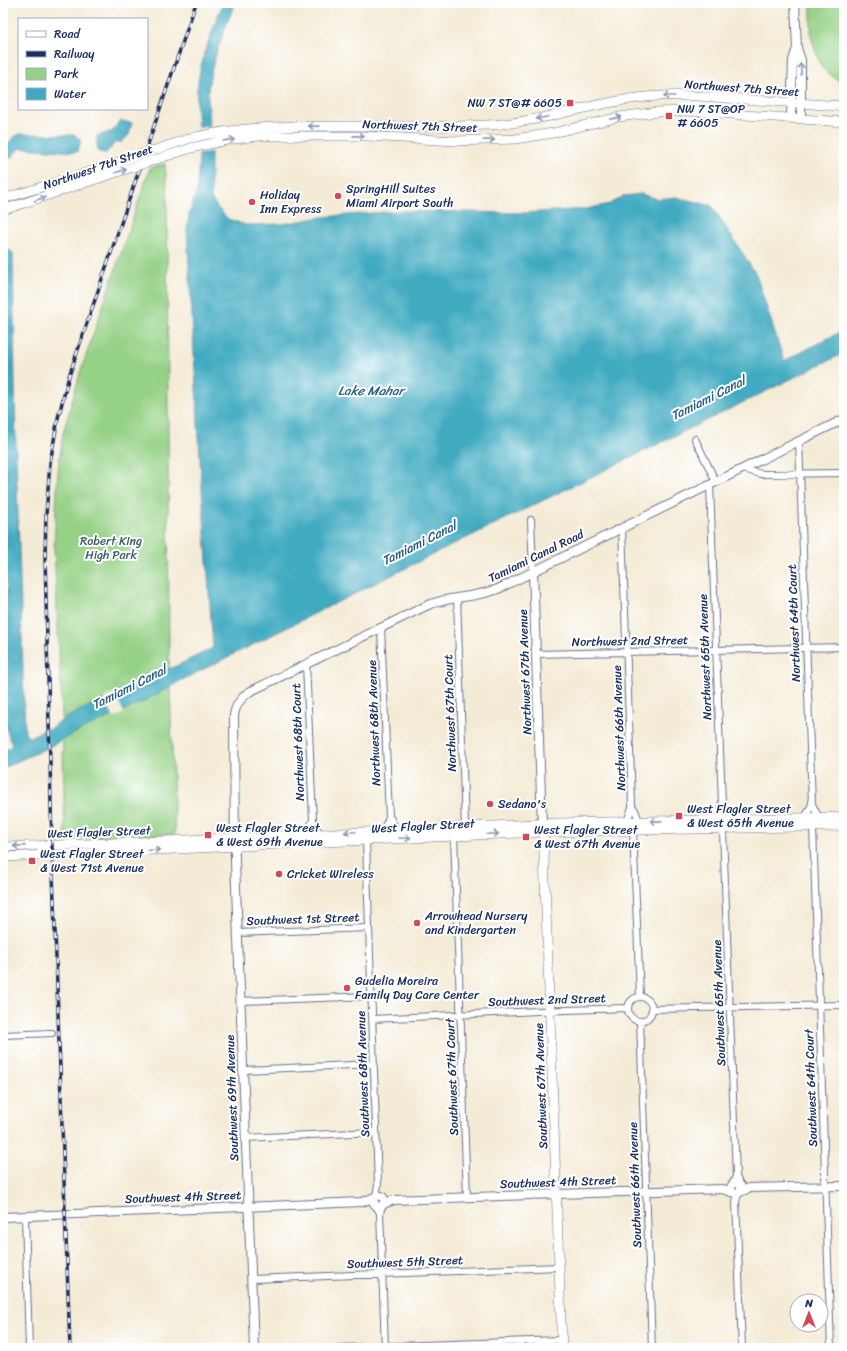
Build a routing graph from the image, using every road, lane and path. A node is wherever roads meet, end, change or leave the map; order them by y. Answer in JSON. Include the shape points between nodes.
{"nodes":[{"id":1,"x":795,"y":3,"type":"edge"},
{"id":2,"x":797,"y":103,"type":"junction"},
{"id":3,"x":844,"y":106,"type":"edge"},
{"id":4,"x":791,"y":118,"type":"junction"},
{"id":5,"x":802,"y":119,"type":"junction"},
{"id":6,"x":844,"y":122,"type":"edge"},
{"id":7,"x":191,"y":143,"type":"junction"},
{"id":8,"x":82,"y":179,"type":"junction"},
{"id":9,"x":3,"y":199,"type":"edge"},
{"id":10,"x":3,"y":210,"type":"edge"},
{"id":11,"x":844,"y":419,"type":"edge"},
{"id":12,"x":696,"y":439,"type":"dead end"},
{"id":13,"x":798,"y":441,"type":"junction"},
{"id":14,"x":743,"y":469,"type":"junction"},
{"id":15,"x":844,"y":473,"type":"edge"},
{"id":16,"x":799,"y":474,"type":"junction"},
{"id":17,"x":713,"y":484,"type":"junction"},
{"id":18,"x":531,"y":520,"type":"dead end"},
{"id":19,"x":622,"y":528,"type":"junction"},
{"id":20,"x":533,"y":571,"type":"junction"},
{"id":21,"x":457,"y":598,"type":"junction"},
{"id":22,"x":381,"y":628,"type":"junction"},
{"id":23,"x":844,"y":647,"type":"edge"},
{"id":24,"x":806,"y":648,"type":"junction"},
{"id":25,"x":717,"y":650,"type":"junction"},
{"id":26,"x":627,"y":652,"type":"junction"},
{"id":27,"x":536,"y":654,"type":"junction"},
{"id":28,"x":306,"y":664,"type":"junction"},
{"id":29,"x":237,"y":704,"type":"joint"},
{"id":30,"x":812,"y":804,"type":"junction"},
{"id":31,"x":632,"y":808,"type":"junction"},
{"id":32,"x":389,"y":817,"type":"junction"},
{"id":33,"x":844,"y":817,"type":"edge"},
{"id":34,"x":805,"y":818,"type":"junction"},
{"id":35,"x":819,"y":818,"type":"junction"},
{"id":36,"x":313,"y":820,"type":"junction"},
{"id":37,"x":639,"y":821,"type":"junction"},
{"id":38,"x":627,"y":822,"type":"junction"},
{"id":39,"x":723,"y":824,"type":"junction"},
{"id":40,"x":844,"y":826,"type":"edge"},
{"id":41,"x":465,"y":827,"type":"junction"},
{"id":42,"x":813,"y":827,"type":"junction"},
{"id":43,"x":543,"y":828,"type":"junction"},
{"id":44,"x":396,"y":830,"type":"junction"},
{"id":45,"x":633,"y":830,"type":"junction"},
{"id":46,"x":383,"y":831,"type":"junction"},
{"id":47,"x":307,"y":834,"type":"junction"},
{"id":48,"x":320,"y":834,"type":"junction"},
{"id":49,"x":454,"y":836,"type":"junction"},
{"id":50,"x":366,"y":840,"type":"junction"},
{"id":51,"x":235,"y":842,"type":"junction"},
{"id":52,"x":3,"y":847,"type":"edge"},
{"id":53,"x":119,"y":848,"type":"junction"},
{"id":54,"x":3,"y":857,"type":"edge"},
{"id":55,"x":369,"y":928,"type":"junction"},
{"id":56,"x":238,"y":933,"type":"junction"},
{"id":57,"x":371,"y":996,"type":"junction"},
{"id":58,"x":640,"y":996,"type":"junction"},
{"id":59,"x":240,"y":1001,"type":"junction"},
{"id":60,"x":844,"y":1005,"type":"edge"},
{"id":61,"x":819,"y":1006,"type":"junction"},
{"id":62,"x":730,"y":1007,"type":"junction"},
{"id":63,"x":627,"y":1008,"type":"junction"},
{"id":64,"x":652,"y":1008,"type":"junction"},
{"id":65,"x":550,"y":1010,"type":"junction"},
{"id":66,"x":461,"y":1015,"type":"junction"},
{"id":67,"x":372,"y":1019,"type":"junction"},
{"id":68,"x":640,"y":1021,"type":"junction"},
{"id":69,"x":52,"y":1033,"type":"dead end"},
{"id":70,"x":3,"y":1035,"type":"edge"},
{"id":71,"x":374,"y":1064,"type":"junction"},
{"id":72,"x":242,"y":1070,"type":"junction"},
{"id":73,"x":376,"y":1132,"type":"junction"},
{"id":74,"x":245,"y":1138,"type":"junction"},
{"id":75,"x":844,"y":1186,"type":"edge"},
{"id":76,"x":736,"y":1187,"type":"junction"},
{"id":77,"x":825,"y":1187,"type":"junction"},
{"id":78,"x":646,"y":1191,"type":"junction"},
{"id":79,"x":556,"y":1194,"type":"junction"},
{"id":80,"x":467,"y":1197,"type":"junction"},
{"id":81,"x":379,"y":1201,"type":"junction"},
{"id":82,"x":248,"y":1206,"type":"junction"},
{"id":83,"x":25,"y":1216,"type":"junction"},
{"id":84,"x":3,"y":1217,"type":"edge"},
{"id":85,"x":559,"y":1267,"type":"junction"},
{"id":86,"x":382,"y":1274,"type":"junction"},
{"id":87,"x":251,"y":1279,"type":"junction"},
{"id":88,"x":562,"y":1344,"type":"edge"},
{"id":89,"x":385,"y":1347,"type":"edge"},
{"id":90,"x":29,"y":1348,"type":"edge"},
{"id":91,"x":254,"y":1348,"type":"edge"},
{"id":92,"x":340,"y":1348,"type":"edge"},
{"id":93,"x":652,"y":1348,"type":"edge"},
{"id":94,"x":742,"y":1348,"type":"edge"},
{"id":95,"x":831,"y":1348,"type":"edge"}],
"edges":[{"from":1,"to":2,"type":"street","via":[[797,48],[793,60]]},
{"from":2,"to":3,"type":"main road","name":"Northwest 7th Street"},
{"from":2,"to":4,"type":"street"},
{"from":2,"to":5,"type":"street"},
{"from":2,"to":7,"type":"main road","name":"Northwest 7th Street","one_way":true,"via":[[704,96],[660,96],[611,102],[516,123],[274,126],[229,130]]},
{"from":4,"to":5,"type":"main road","name":"Northwest 7th Street"},
{"from":7,"to":4,"type":"main road","name":"Northwest 7th Street","one_way":true,"via":[[265,136],[360,136],[456,141],[515,139],[553,133],[618,117],[657,112]]},
{"from":5,"to":6,"type":"main road","name":"Northwest 7th Street"},
{"from":7,"to":8,"type":"main road","name":"Northwest 7th Street","bridge":true},
{"from":8,"to":9,"type":"main road","name":"Northwest 7th Street"},
{"from":10,"to":8,"type":"main road","name":"Northwest 7th Street","one_way":true},
{"from":11,"to":13,"type":"street","name":"Tamiami Canal Road"},
{"from":12,"to":17,"type":"street","name":"Northwest 65th Avenue"},
{"from":13,"to":14,"type":"street","name":"Tamiami Canal Road"},
{"from":13,"to":16,"type":"street","name":"Northwest 64th Court"},
{"from":14,"to":16,"type":"street","via":[[761,474]]},
{"from":14,"to":17,"type":"street","name":"Tamiami Canal Road"},
{"from":15,"to":16,"type":"street"},
{"from":16,"to":24,"type":"street","name":"Northwest 64th Court"},
{"from":17,"to":19,"type":"street","name":"Tamiami Canal Road"},
{"from":17,"to":25,"type":"street","name":"Northwest 65th Avenue"},
{"from":18,"to":20,"type":"street","name":"Northwest 67th Avenue"},
{"from":19,"to":20,"type":"street","name":"Tamiami Canal Road"},
{"from":19,"to":26,"type":"street","name":"Northwest 66th Avenue"},
{"from":20,"to":21,"type":"street","name":"Tamiami Canal Road","via":[[489,593]]},
{"from":20,"to":27,"type":"street","name":"Northwest 67th Avenue"},
{"from":21,"to":22,"type":"street","name":"Tamiami Canal Road","via":[[428,605]]},
{"from":21,"to":41,"type":"street","name":"Northwest 67th Court"},
{"from":22,"to":28,"type":"street","name":"Tamiami Canal Road"},
{"from":22,"to":32,"type":"street","name":"Northwest 68th Avenue"},
{"from":23,"to":24,"type":"street","name":"Northwest 2nd Street"},
{"from":24,"to":25,"type":"street","name":"Northwest 2nd Street"},
{"from":24,"to":30,"type":"street","name":"Northwest 64th Court"},
{"from":25,"to":26,"type":"street","name":"Northwest 2nd Street"},
{"from":25,"to":39,"type":"street","name":"Northwest 65th Avenue"},
{"from":26,"to":27,"type":"street","name":"Northwest 2nd Street"},
{"from":26,"to":31,"type":"street","name":"Northwest 66th Avenue"},
{"from":27,"to":43,"type":"street","name":"Northwest 67th Avenue"},
{"from":28,"to":29,"type":"street","name":"Tamiami Canal Road","via":[[250,692]]},
{"from":28,"to":36,"type":"street","name":"Northwest 68th Court"},
{"from":29,"to":51,"type":"street","name":"Southwest 69th Avenue","via":[[234,716]]},
{"from":30,"to":34,"type":"street","name":"Northwest 64th Court"},
{"from":30,"to":35,"type":"street","name":"Northwest 64th Court"},
{"from":31,"to":37,"type":"street","name":"Northwest 66th Avenue"},
{"from":31,"to":38,"type":"street","name":"Northwest 66th Avenue"},
{"from":32,"to":44,"type":"street","name":"Northwest 68th Avenue"},
{"from":32,"to":46,"type":"street","name":"Northwest 68th Avenue"},
{"from":33,"to":35,"type":"main road","name":"West Flagler Street"},
{"from":34,"to":35,"type":"main road","name":"West Flagler Street"},
{"from":34,"to":39,"type":"main road","name":"West Flagler Street"},
{"from":36,"to":47,"type":"street","name":"Northwest 68th Court"},
{"from":36,"to":48,"type":"street","name":"Northwest 68th Court"},
{"from":37,"to":38,"type":"main road","name":"West Flagler Street"},
{"from":39,"to":37,"type":"main road","name":"West Flagler Street","one_way":true},
{"from":38,"to":43,"type":"main road","name":"West Flagler Street"},
{"from":39,"to":42,"type":"main road","name":"West Flagler Street"},
{"from":39,"to":45,"type":"main road","name":"West Flagler Street"},
{"from":39,"to":62,"type":"street","name":"Southwest 65th Avenue"},
{"from":40,"to":42,"type":"main road","name":"West Flagler Street"},
{"from":41,"to":43,"type":"main road","name":"West Flagler Street"},
{"from":41,"to":44,"type":"main road","name":"West Flagler Street"},
{"from":42,"to":61,"type":"street","name":"Southwest 64th Court"},
{"from":43,"to":45,"type":"main road","name":"West Flagler Street"},
{"from":49,"to":43,"type":"main road","name":"West Flagler Street","one_way":true},
{"from":43,"to":65,"type":"main road","name":"Southwest 67th Avenue"},
{"from":44,"to":46,"type":"main road","name":"West Flagler Street"},
{"from":45,"to":58,"type":"street"},
{"from":46,"to":48,"type":"main road","name":"West Flagler Street","one_way":true},
{"from":47,"to":48,"type":"main road","name":"West Flagler Street"},
{"from":47,"to":51,"type":"main road","name":"West Flagler Street"},
{"from":50,"to":49,"type":"main road","name":"West Flagler Street","one_way":true},
{"from":49,"to":66,"type":"street","name":"Southwest 67th Court"},
{"from":50,"to":51,"type":"main road","name":"West Flagler Street"},
{"from":50,"to":55,"type":"street","name":"Southwest 68th Avenue"},
{"from":51,"to":53,"type":"main road","name":"West Flagler Street"},
{"from":51,"to":56,"type":"street","name":"Southwest 69th Avenue"},
{"from":53,"to":52,"type":"main road","name":"West Flagler Street","one_way":true},
{"from":53,"to":54,"type":"main road","name":"West Flagler Street"},
{"from":55,"to":56,"type":"street","name":"Southwest 1st Street"},
{"from":55,"to":57,"type":"street","name":"Southwest 68th Avenue"},
{"from":56,"to":59,"type":"street","name":"Southwest 69th Avenue"},
{"from":57,"to":59,"type":"street"},
{"from":57,"to":67,"type":"street","name":"Southwest 68th Avenue"},
{"from":58,"to":63,"type":"street","via":[[631,1000]]},
{"from":58,"to":64,"type":"street","via":[[648,1000]]},
{"from":59,"to":72,"type":"street","name":"Southwest 69th Avenue"},
{"from":60,"to":61,"type":"street"},
{"from":61,"to":62,"type":"street"},
{"from":61,"to":77,"type":"street","name":"Southwest 64th Court"},
{"from":62,"to":64,"type":"street"},
{"from":62,"to":76,"type":"street","name":"Southwest 65th Avenue"},
{"from":63,"to":65,"type":"street","name":"Southwest 2nd Street"},
{"from":63,"to":68,"type":"street","via":[[628,1014]]},
{"from":64,"to":68,"type":"street","via":[[648,1017]]},
{"from":65,"to":66,"type":"street","name":"Southwest 2nd Street"},
{"from":65,"to":79,"type":"main road","name":"Southwest 67th Avenue"},
{"from":66,"to":67,"type":"street","name":"Southwest 2nd Street"},
{"from":66,"to":80,"type":"street","name":"Southwest 67th Court"},
{"from":67,"to":71,"type":"street","name":"Southwest 68th Avenue"},
{"from":68,"to":78,"type":"street","name":"Southwest 66th Avenue"},
{"from":69,"to":70,"type":"street"},
{"from":71,"to":72,"type":"street"},
{"from":71,"to":73,"type":"street","name":"Southwest 68th Avenue"},
{"from":72,"to":74,"type":"street","name":"Southwest 69th Avenue"},
{"from":73,"to":74,"type":"street"},
{"from":73,"to":81,"type":"street","name":"Southwest 68th Avenue"},
{"from":74,"to":82,"type":"street","name":"Southwest 69th Avenue"},
{"from":75,"to":77,"type":"street","name":"Southwest 4th Street"},
{"from":76,"to":77,"type":"street","name":"Southwest 4th Street"},
{"from":76,"to":78,"type":"street","name":"Southwest 4th Street"},
{"from":76,"to":94,"type":"street","name":"Southwest 65th Avenue"},
{"from":77,"to":95,"type":"street","name":"Southwest 64th Court"},
{"from":78,"to":79,"type":"street","name":"Southwest 4th Street"},
{"from":78,"to":93,"type":"street","name":"Southwest 66th Avenue"},
{"from":79,"to":80,"type":"street","name":"Southwest 4th Street"},
{"from":79,"to":85,"type":"main road","name":"Southwest 67th Avenue"},
{"from":80,"to":81,"type":"street","name":"Southwest 4th Street"},
{"from":81,"to":82,"type":"street","name":"Southwest 4th Street"},
{"from":81,"to":86,"type":"street","name":"Southwest 68th Avenue"},
{"from":82,"to":83,"type":"street","name":"Southwest 4th Street"},
{"from":82,"to":87,"type":"street","name":"Southwest 69th Avenue"},
{"from":83,"to":84,"type":"street","name":"Southwest 4th Street"},
{"from":83,"to":90,"type":"street"},
{"from":85,"to":86,"type":"street","name":"Southwest 5th Street"},
{"from":85,"to":88,"type":"main road","name":"Southwest 67th Avenue"},
{"from":86,"to":87,"type":"street","name":"Southwest 5th Street"},
{"from":86,"to":89,"type":"street","name":"Southwest 68th Avenue"},
{"from":87,"to":91,"type":"street","name":"Southwest 69th Avenue"},
{"from":88,"to":89,"type":"street"},
{"from":89,"to":92,"type":"street"}]}
